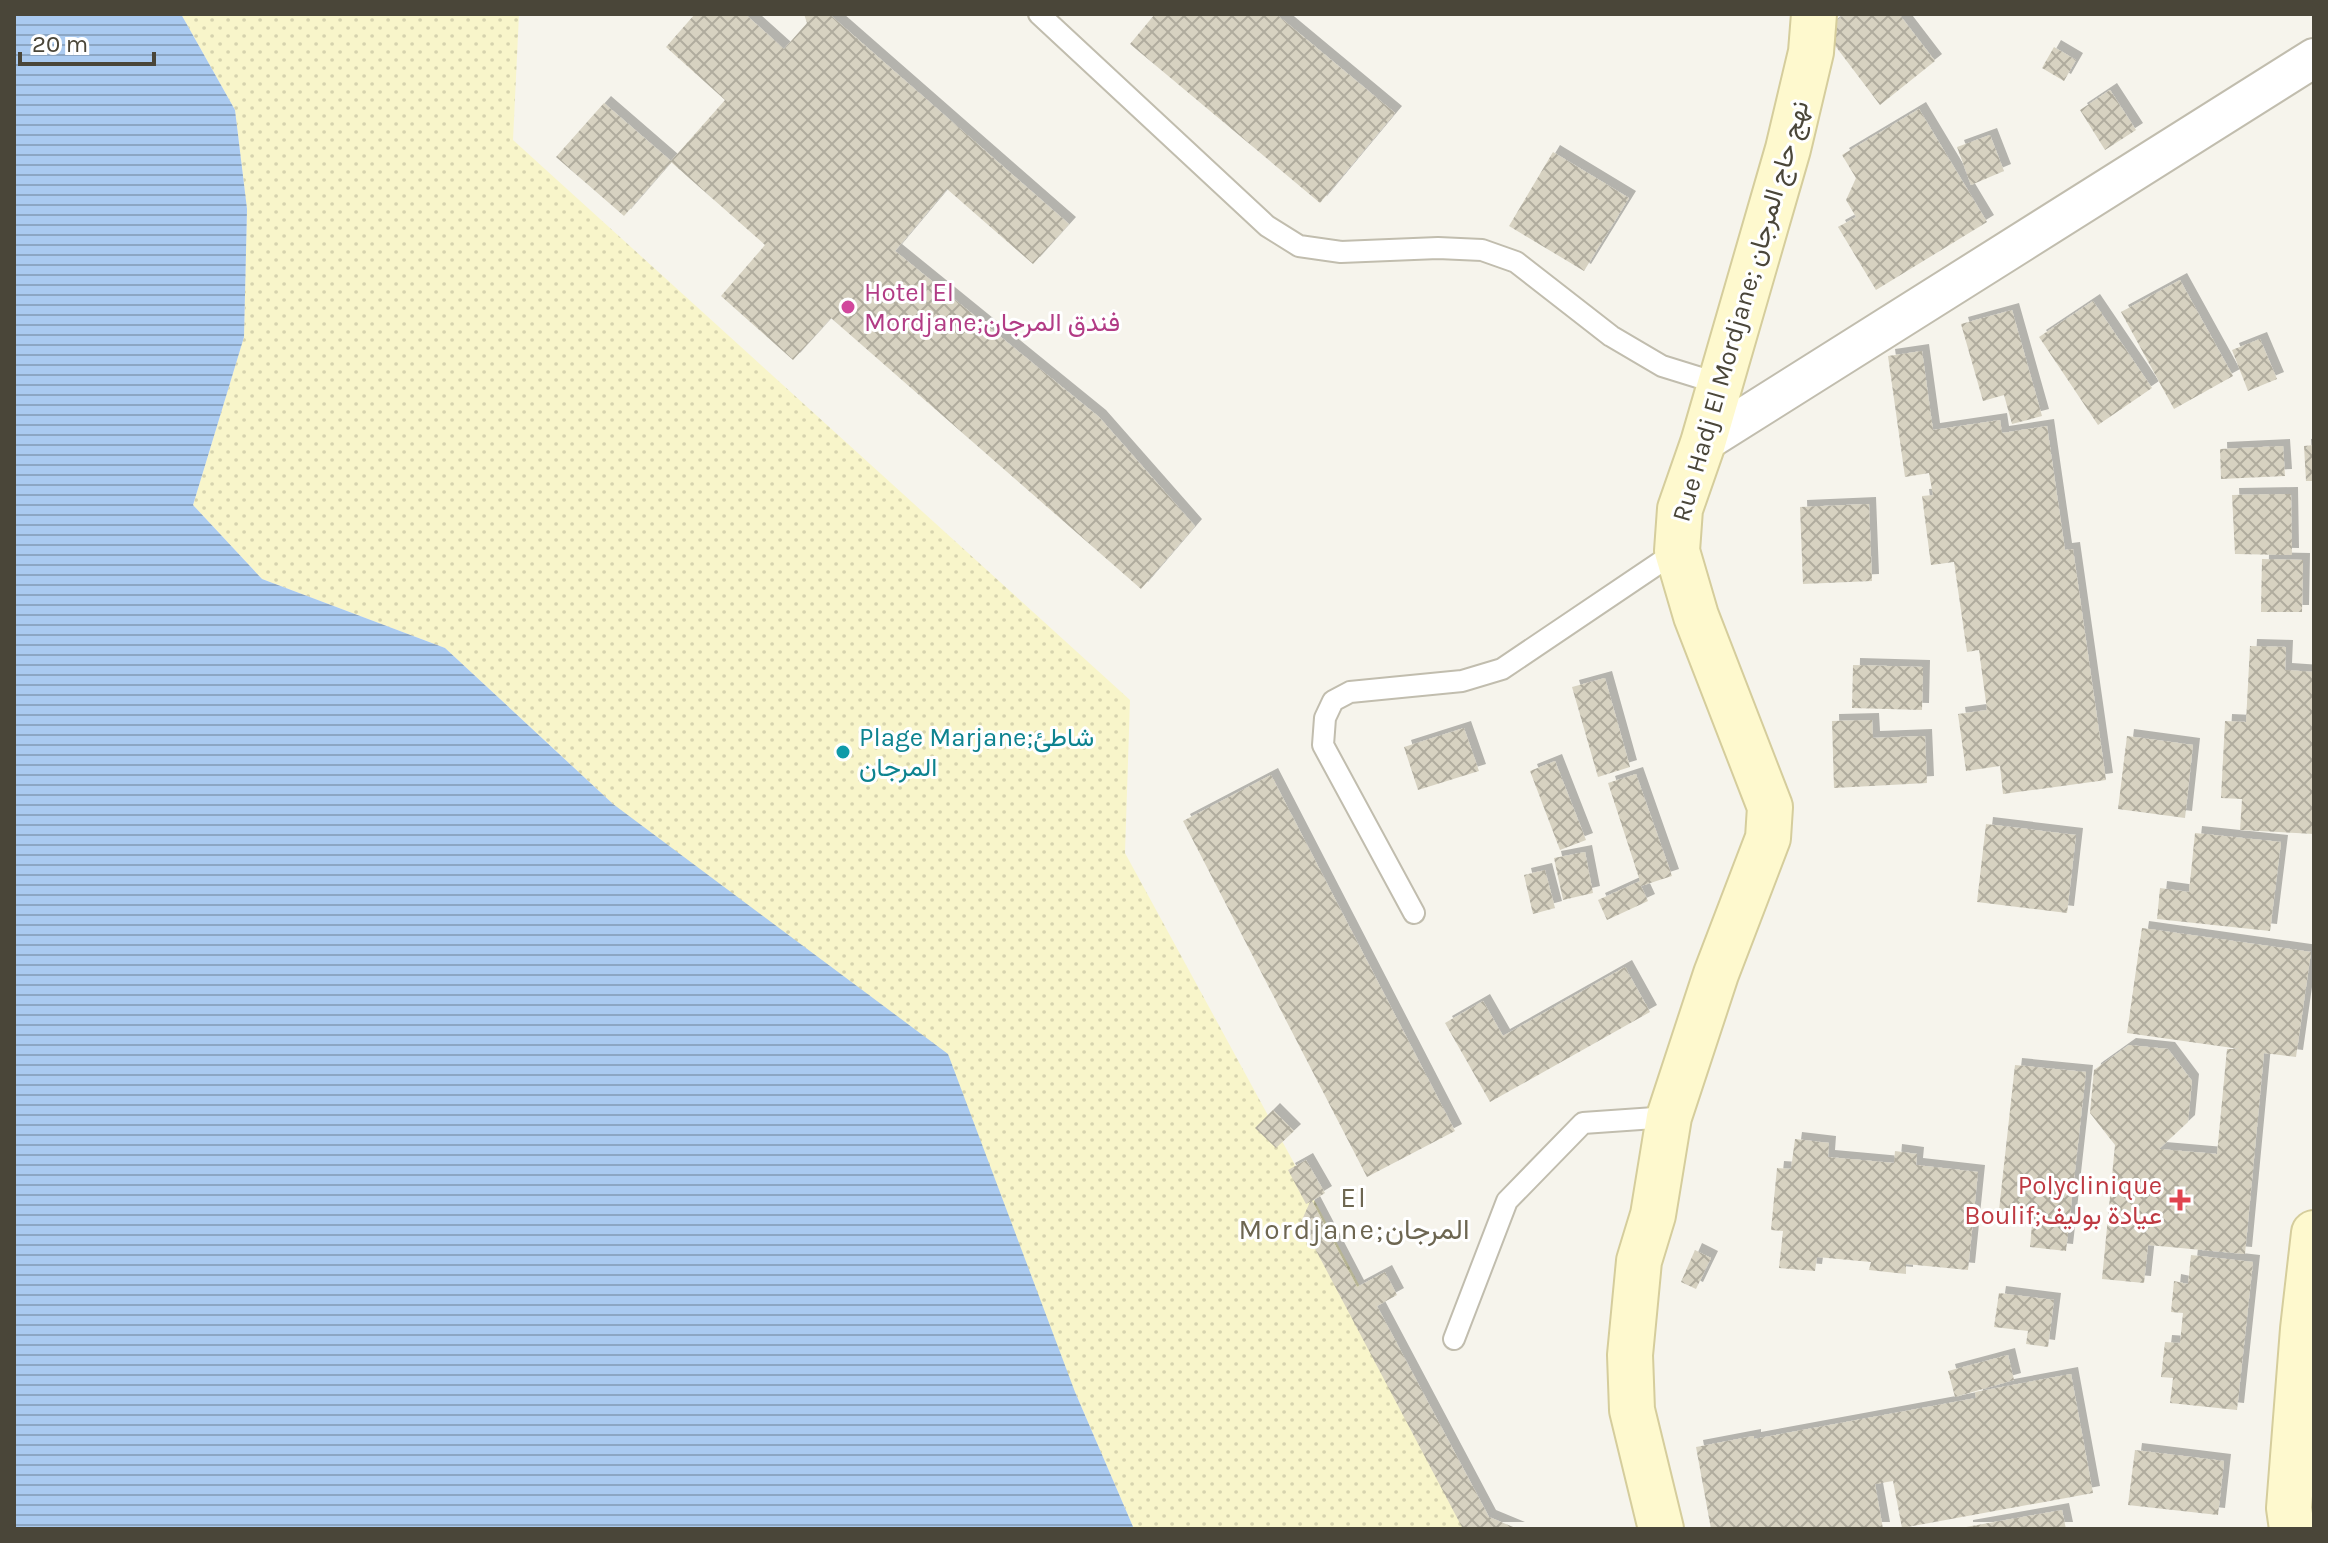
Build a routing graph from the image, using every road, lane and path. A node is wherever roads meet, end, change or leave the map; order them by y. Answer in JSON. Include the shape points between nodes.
{"nodes":[{"id":1,"x":1039,"y":14,"type":"edge"},
{"id":2,"x":1814,"y":14,"type":"edge"},
{"id":3,"x":2314,"y":58,"type":"edge"},
{"id":4,"x":1720,"y":384,"type":"junction"},
{"id":5,"x":1703,"y":443,"type":"junction"},
{"id":6,"x":1677,"y":551,"type":"junction"},
{"id":7,"x":1414,"y":913,"type":"dead end"},
{"id":8,"x":1669,"y":1117,"type":"junction"},
{"id":9,"x":2314,"y":1233,"type":"edge"},
{"id":10,"x":2312,"y":1278,"type":"edge"},
{"id":11,"x":1454,"y":1339,"type":"dead end"},
{"id":12,"x":2298,"y":1519,"type":"edge"},
{"id":13,"x":1661,"y":1529,"type":"edge"}],
"edges":[{"from":1,"to":4,"type":"lane","via":[[1267,226],[1299,246],[1341,252],[1482,250],[1516,262],[1611,336],[1662,366]]},
{"from":2,"to":4,"type":"street","name":"Rue Hadj El Mordjane; نهج حاج المرجان","via":[[1811,52],[1788,149]]},
{"from":3,"to":5,"type":"street"},
{"from":4,"to":5,"type":"street","name":"Rue Hadj El Mordjane; نهج حاج المرجان"},
{"from":5,"to":6,"type":"street","name":"Rue Hadj El Mordjane; نهج حاج المرجان","via":[[1680,509]]},
{"from":6,"to":7,"type":"lane","via":[[1502,669],[1462,681],[1350,692],[1333,701],[1325,718],[1323,745]]},
{"from":6,"to":8,"type":"street","name":"Rue Hadj El Mordjane; نهج حاج المرجان","via":[[1696,616],[1770,807],[1768,838]]},
{"from":8,"to":11,"type":"lane","via":[[1583,1123],[1507,1201]]},
{"from":8,"to":13,"type":"street","name":"Rue Hadj El Mordjane; نهج حاج المرجان","via":[[1653,1215],[1639,1261],[1630,1355],[1632,1410]]},
{"from":9,"to":10,"type":"street"},
{"from":10,"to":12,"type":"street","via":[[2303,1329]]}]}
